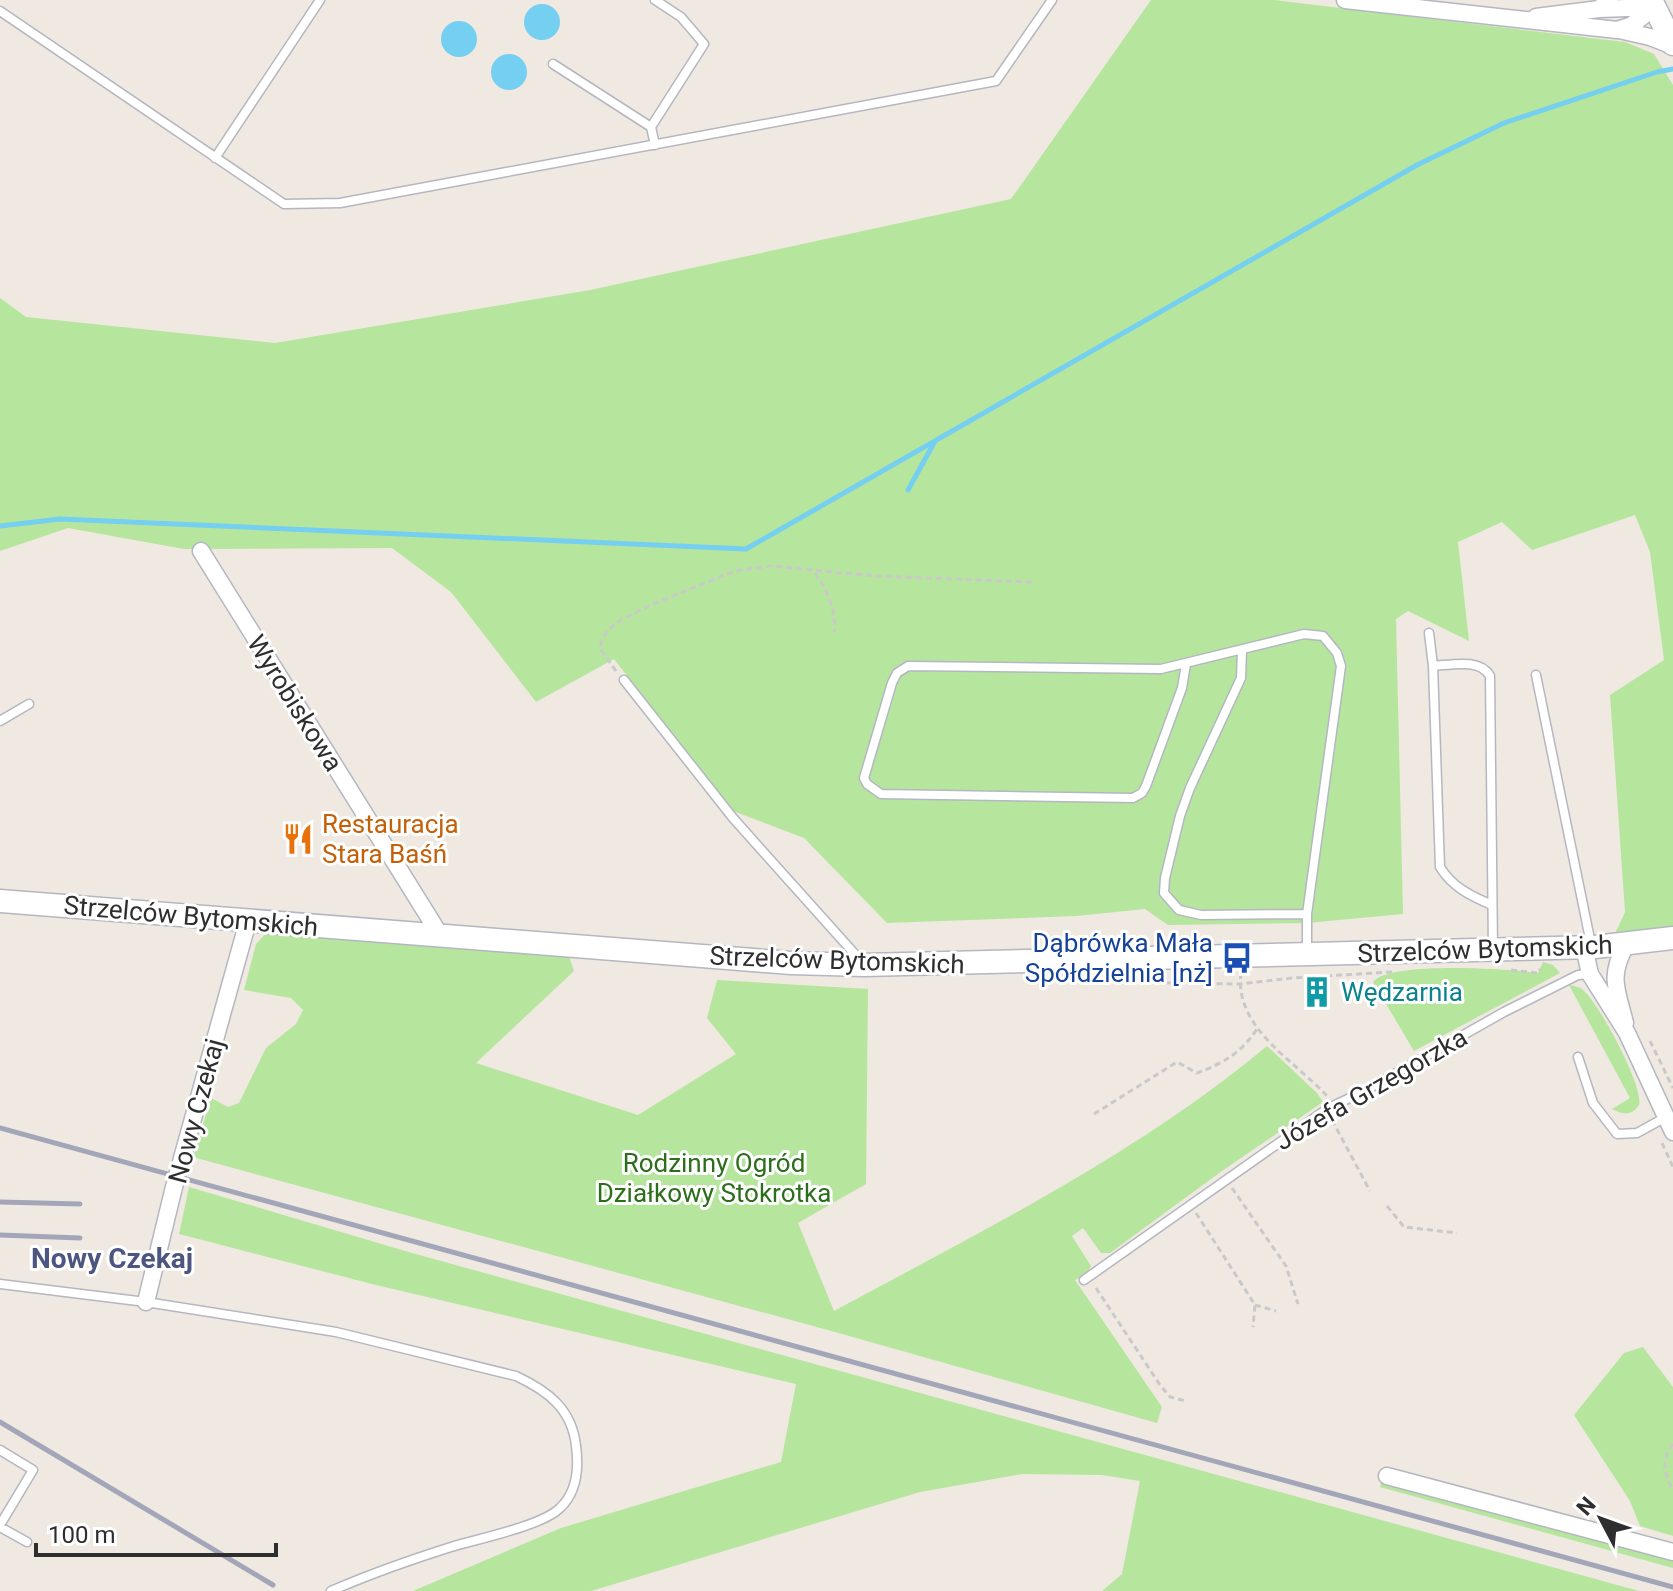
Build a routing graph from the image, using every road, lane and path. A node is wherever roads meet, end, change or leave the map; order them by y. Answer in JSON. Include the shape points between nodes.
{"nodes":[{"id":1,"x":320,"y":0,"type":"edge"},
{"id":2,"x":655,"y":0,"type":"edge"},
{"id":3,"x":1052,"y":0,"type":"edge"},
{"id":4,"x":1345,"y":0,"type":"edge"},
{"id":5,"x":1604,"y":4,"type":"edge"},
{"id":6,"x":1652,"y":4,"type":"edge"},
{"id":7,"x":0,"y":11,"type":"edge"},
{"id":8,"x":1527,"y":18,"type":"junction"},
{"id":9,"x":1617,"y":30,"type":"junction"},
{"id":10,"x":1673,"y":45,"type":"edge"},
{"id":11,"x":553,"y":64,"type":"dead end"},
{"id":12,"x":651,"y":127,"type":"junction"},
{"id":13,"x":655,"y":145,"type":"junction"},
{"id":14,"x":215,"y":158,"type":"junction"},
{"id":15,"x":201,"y":551,"type":"dead end"},
{"id":16,"x":814,"y":571,"type":"junction"},
{"id":17,"x":1034,"y":582,"type":"dead end"},
{"id":18,"x":834,"y":632,"type":"dead end"},
{"id":19,"x":1429,"y":633,"type":"dead end"},
{"id":20,"x":1242,"y":651,"type":"junction"},
{"id":21,"x":1186,"y":664,"type":"junction"},
{"id":22,"x":1433,"y":666,"type":"junction"},
{"id":23,"x":1536,"y":675,"type":"dead end"},
{"id":24,"x":624,"y":680,"type":"joint"},
{"id":25,"x":29,"y":704,"type":"dead end"},
{"id":26,"x":0,"y":721,"type":"edge"},
{"id":27,"x":1,"y":898,"type":"edge"},
{"id":28,"x":1492,"y":905,"type":"junction"},
{"id":29,"x":1307,"y":914,"type":"junction"},
{"id":30,"x":248,"y":921,"type":"junction"},
{"id":31,"x":440,"y":935,"type":"junction"},
{"id":32,"x":1673,"y":938,"type":"edge"},
{"id":33,"x":1626,"y":945,"type":"junction"},
{"id":34,"x":1590,"y":947,"type":"junction"},
{"id":35,"x":1311,"y":955,"type":"junction"},
{"id":36,"x":1243,"y":957,"type":"junction"},
{"id":37,"x":1497,"y":960,"type":"junction"},
{"id":38,"x":1543,"y":962,"type":"dead end"},
{"id":39,"x":864,"y":965,"type":"junction"},
{"id":40,"x":1393,"y":972,"type":"dead end"},
{"id":41,"x":1590,"y":974,"type":"junction"},
{"id":42,"x":1614,"y":977,"type":"junction"},
{"id":43,"x":1158,"y":978,"type":"dead end"},
{"id":44,"x":1240,"y":984,"type":"junction"},
{"id":45,"x":1257,"y":1029,"type":"junction"},
{"id":46,"x":1627,"y":1033,"type":"junction"},
{"id":47,"x":1647,"y":1035,"type":"dead end"},
{"id":48,"x":1578,"y":1057,"type":"dead end"},
{"id":49,"x":1673,"y":1088,"type":"edge"},
{"id":50,"x":1331,"y":1107,"type":"junction"},
{"id":51,"x":1094,"y":1114,"type":"dead end"},
{"id":52,"x":1669,"y":1124,"type":"edge"},
{"id":53,"x":1225,"y":1179,"type":"junction"},
{"id":54,"x":1370,"y":1191,"type":"dead end"},
{"id":55,"x":1190,"y":1203,"type":"junction"},
{"id":56,"x":1387,"y":1206,"type":"dead end"},
{"id":57,"x":1457,"y":1233,"type":"dead end"},
{"id":58,"x":1086,"y":1279,"type":"joint"},
{"id":59,"x":0,"y":1284,"type":"edge"},
{"id":60,"x":146,"y":1302,"type":"junction"},
{"id":61,"x":1298,"y":1304,"type":"dead end"},
{"id":62,"x":1255,"y":1305,"type":"junction"},
{"id":63,"x":1276,"y":1311,"type":"dead end"},
{"id":64,"x":1253,"y":1327,"type":"dead end"},
{"id":65,"x":1186,"y":1401,"type":"dead end"},
{"id":66,"x":1673,"y":1444,"type":"edge"},
{"id":67,"x":0,"y":1450,"type":"edge"},
{"id":68,"x":1387,"y":1476,"type":"dead end"},
{"id":69,"x":1673,"y":1490,"type":"edge"},
{"id":70,"x":0,"y":1526,"type":"edge"},
{"id":71,"x":27,"y":1542,"type":"dead end"},
{"id":72,"x":1673,"y":1552,"type":"edge"},
{"id":73,"x":331,"y":1591,"type":"edge"}],
"edges":[{"from":1,"to":14,"type":"lane"},
{"from":2,"to":12,"type":"lane","via":[[681,17],[704,44]]},
{"from":3,"to":13,"type":"lane","via":[[996,81]]},
{"from":4,"to":8,"type":"street"},
{"from":5,"to":6,"type":"street"},
{"from":5,"to":8,"type":"street"},
{"from":6,"to":9,"type":"street","via":[[1632,25]]},
{"from":6,"to":10,"type":"street"},
{"from":7,"to":14,"type":"lane"},
{"from":8,"to":9,"type":"street"},
{"from":9,"to":10,"type":"street"},
{"from":11,"to":12,"type":"lane"},
{"from":12,"to":13,"type":"lane"},
{"from":13,"to":14,"type":"lane","via":[[340,203],[284,204]]},
{"from":15,"to":31,"type":"street","name":"Wyrobiskowa"},
{"from":16,"to":17,"type":"path"},
{"from":16,"to":18,"type":"path","via":[[831,602]]},
{"from":16,"to":24,"type":"path","via":[[771,566],[734,571],[619,621],[607,631],[601,650]]},
{"from":19,"to":22,"type":"lane"},
{"from":20,"to":21,"type":"lane"},
{"from":20,"to":29,"type":"lane","via":[[1316,634],[1329,641],[1340,659]]},
{"from":20,"to":29,"type":"lane","via":[[1241,678],[1180,816],[1164,893],[1179,910],[1201,915]]},
{"from":21,"to":21,"type":"lane","via":[[1161,669],[908,666],[892,683],[864,778],[881,794],[1133,798],[1146,786]]},
{"from":22,"to":28,"type":"lane","via":[[1440,867],[1447,879]]},
{"from":22,"to":28,"type":"lane","via":[[1477,665],[1490,676]]},
{"from":23,"to":34,"type":"lane"},
{"from":24,"to":39,"type":"lane","via":[[733,818]]},
{"from":25,"to":26,"type":"lane"},
{"from":27,"to":30,"type":"street","name":"Strzelców Bytomskich"},
{"from":28,"to":37,"type":"lane"},
{"from":29,"to":35,"type":"lane"},
{"from":30,"to":31,"type":"street","name":"Strzelców Bytomskich"},
{"from":30,"to":60,"type":"street","name":"Nowy Czekaj"},
{"from":31,"to":39,"type":"street","name":"Strzelców Bytomskich"},
{"from":32,"to":33,"type":"street","name":"Strzelców Bytomskich"},
{"from":33,"to":34,"type":"street","name":"Strzelców Bytomskich"},
{"from":33,"to":42,"type":"street"},
{"from":34,"to":37,"type":"street","name":"Strzelców Bytomskich"},
{"from":34,"to":41,"type":"street"},
{"from":34,"to":42,"type":"street"},
{"from":35,"to":36,"type":"street","name":"Strzelców Bytomskich"},
{"from":35,"to":37,"type":"street","name":"Strzelców Bytomskich"},
{"from":36,"to":39,"type":"street","name":"Strzelców Bytomskich"},
{"from":36,"to":44,"type":"path"},
{"from":37,"to":38,"type":"path","via":[[1538,973]]},
{"from":40,"to":44,"type":"path"},
{"from":41,"to":46,"type":"street"},
{"from":41,"to":50,"type":"lane","name":"Józefa Grzegorzka","via":[[1504,1012]]},
{"from":42,"to":46,"type":"street"},
{"from":43,"to":44,"type":"path","via":[[1166,983]]},
{"from":44,"to":45,"type":"path"},
{"from":45,"to":50,"type":"path"},
{"from":45,"to":51,"type":"path","via":[[1238,1054],[1221,1064],[1197,1073],[1177,1062]]},
{"from":46,"to":52,"type":"street"},
{"from":47,"to":49,"type":"path"},
{"from":48,"to":52,"type":"lane","via":[[1593,1103],[1617,1134]]},
{"from":50,"to":53,"type":"lane","name":"Józefa Grzegorzka"},
{"from":50,"to":54,"type":"path"},
{"from":53,"to":55,"type":"lane","name":"Józefa Grzegorzka"},
{"from":53,"to":61,"type":"path","via":[[1286,1266]]},
{"from":55,"to":58,"type":"lane","name":"Józefa Grzegorzka"},
{"from":55,"to":62,"type":"path"},
{"from":56,"to":57,"type":"path","via":[[1404,1227]]},
{"from":58,"to":65,"type":"path","via":[[1160,1385],[1170,1397]]},
{"from":59,"to":60,"type":"lane"},
{"from":60,"to":73,"type":"lane","via":[[336,1332],[501,1373],[536,1386],[563,1408],[577,1453],[575,1485],[560,1508],[545,1518]]},
{"from":62,"to":63,"type":"path"},
{"from":62,"to":64,"type":"path"},
{"from":66,"to":69,"type":"path","via":[[1665,1476]]},
{"from":67,"to":70,"type":"lane","via":[[33,1470]]},
{"from":68,"to":72,"type":"street"},
{"from":70,"to":71,"type":"lane"}]}
